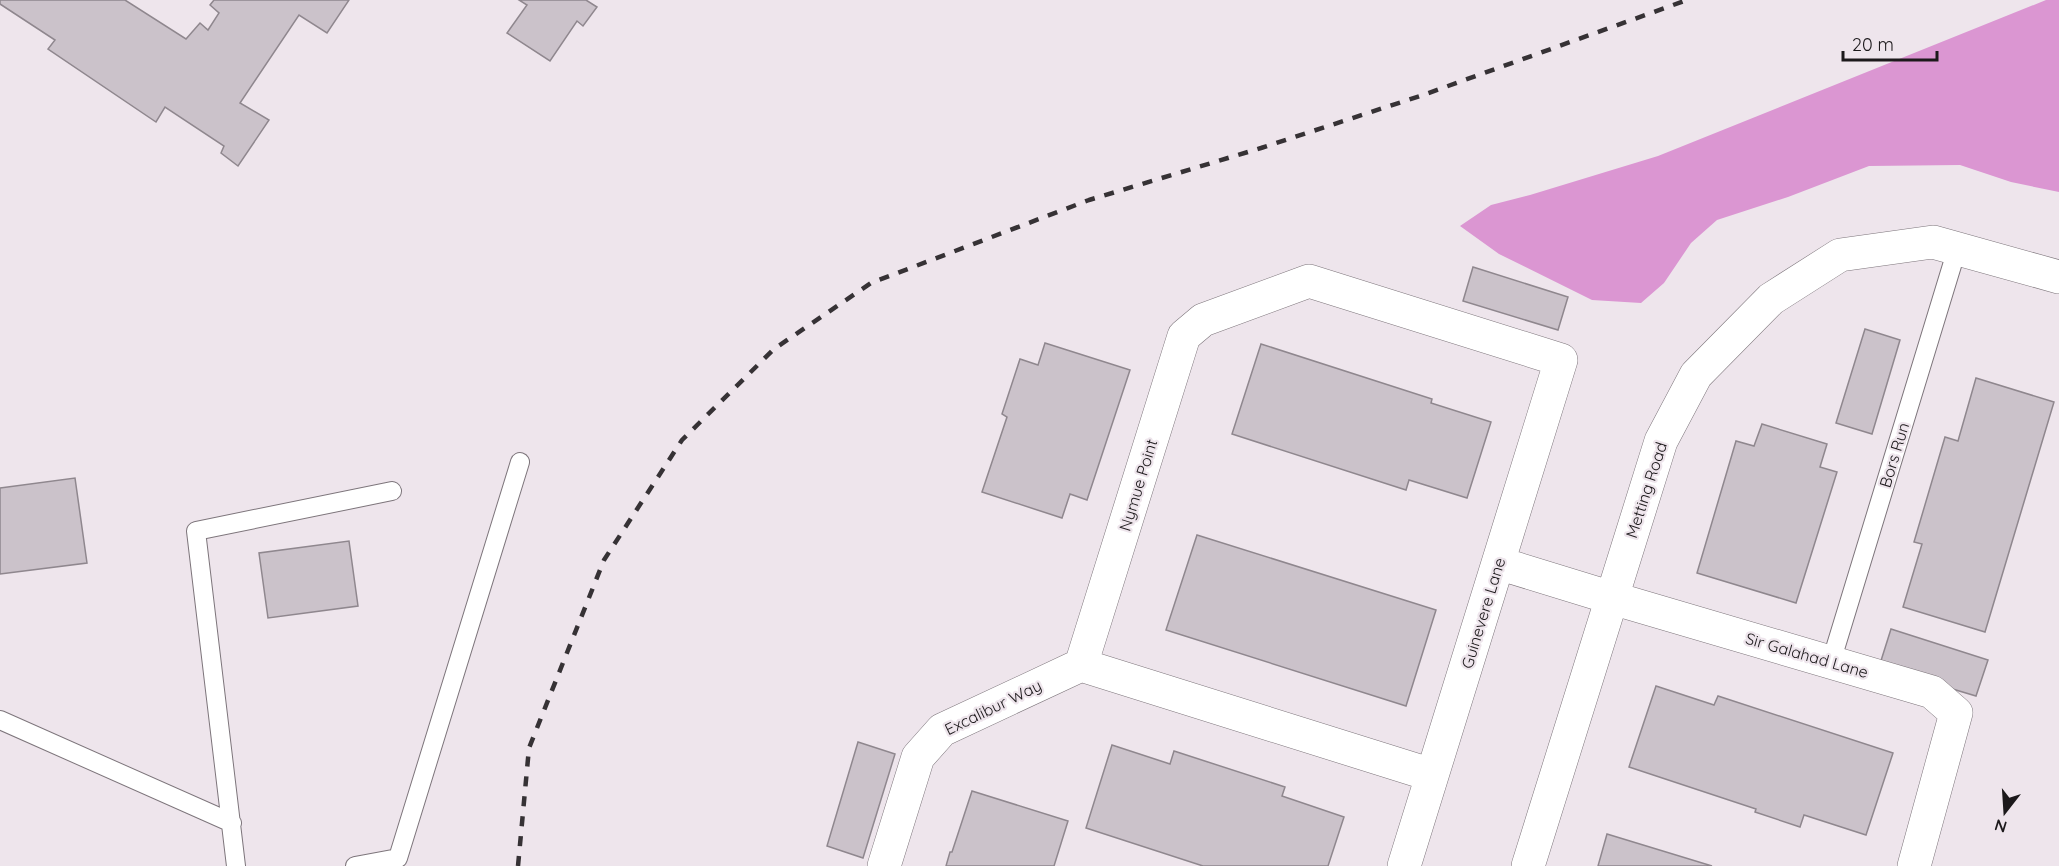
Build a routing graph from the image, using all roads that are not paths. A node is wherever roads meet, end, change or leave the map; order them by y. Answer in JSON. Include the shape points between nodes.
{"nodes":[{"id":1,"x":1957,"y":249,"type":"junction"},
{"id":2,"x":2059,"y":276,"type":"edge"},
{"id":3,"x":1561,"y":360,"type":"joint"},
{"id":4,"x":520,"y":462,"type":"dead end"},
{"id":5,"x":392,"y":491,"type":"dead end"},
{"id":6,"x":1498,"y":562,"type":"junction"},
{"id":7,"x":1612,"y":598,"type":"junction"},
{"id":8,"x":1832,"y":662,"type":"junction"},
{"id":9,"x":1081,"y":665,"type":"junction"},
{"id":10,"x":0,"y":720,"type":"edge"},
{"id":11,"x":1432,"y":775,"type":"junction"},
{"id":12,"x":232,"y":823,"type":"junction"},
{"id":13,"x":236,"y":866,"type":"edge"},
{"id":14,"x":355,"y":866,"type":"edge"},
{"id":15,"x":884,"y":866,"type":"edge"},
{"id":16,"x":1404,"y":866,"type":"edge"},
{"id":17,"x":1528,"y":866,"type":"edge"},
{"id":18,"x":1914,"y":866,"type":"edge"}],
"edges":[{"from":1,"to":2,"type":"street","name":"Metting Road"},
{"from":1,"to":7,"type":"street","name":"Metting Road","via":[[1933,242],[1840,255],[1771,299],[1704,366],[1661,441]]},
{"from":1,"to":8,"type":"lane","name":"Bors Run"},
{"from":3,"to":6,"type":"street","name":"Guinevere Lane"},
{"from":3,"to":9,"type":"street","name":"Nymue Point","via":[[1309,281],[1203,320],[1184,336]]},
{"from":4,"to":14,"type":"lane","via":[[398,858]]},
{"from":5,"to":12,"type":"lane","via":[[196,531]]},
{"from":6,"to":7,"type":"street","name":"Sir Galahad Lane"},
{"from":6,"to":11,"type":"street","name":"Guinevere Lane"},
{"from":7,"to":8,"type":"street","name":"Sir Galahad Lane"},
{"from":7,"to":17,"type":"street","name":"Metting Road"},
{"from":8,"to":18,"type":"street","name":"Sir Galahad Lane","via":[[1932,692],[1956,713]]},
{"from":9,"to":11,"type":"street"},
{"from":9,"to":15,"type":"street","name":"Excalibur Way","via":[[942,730],[918,758]]},
{"from":10,"to":12,"type":"lane"},
{"from":11,"to":16,"type":"street","name":"Guinevere Lane"},
{"from":12,"to":13,"type":"lane"}]}
